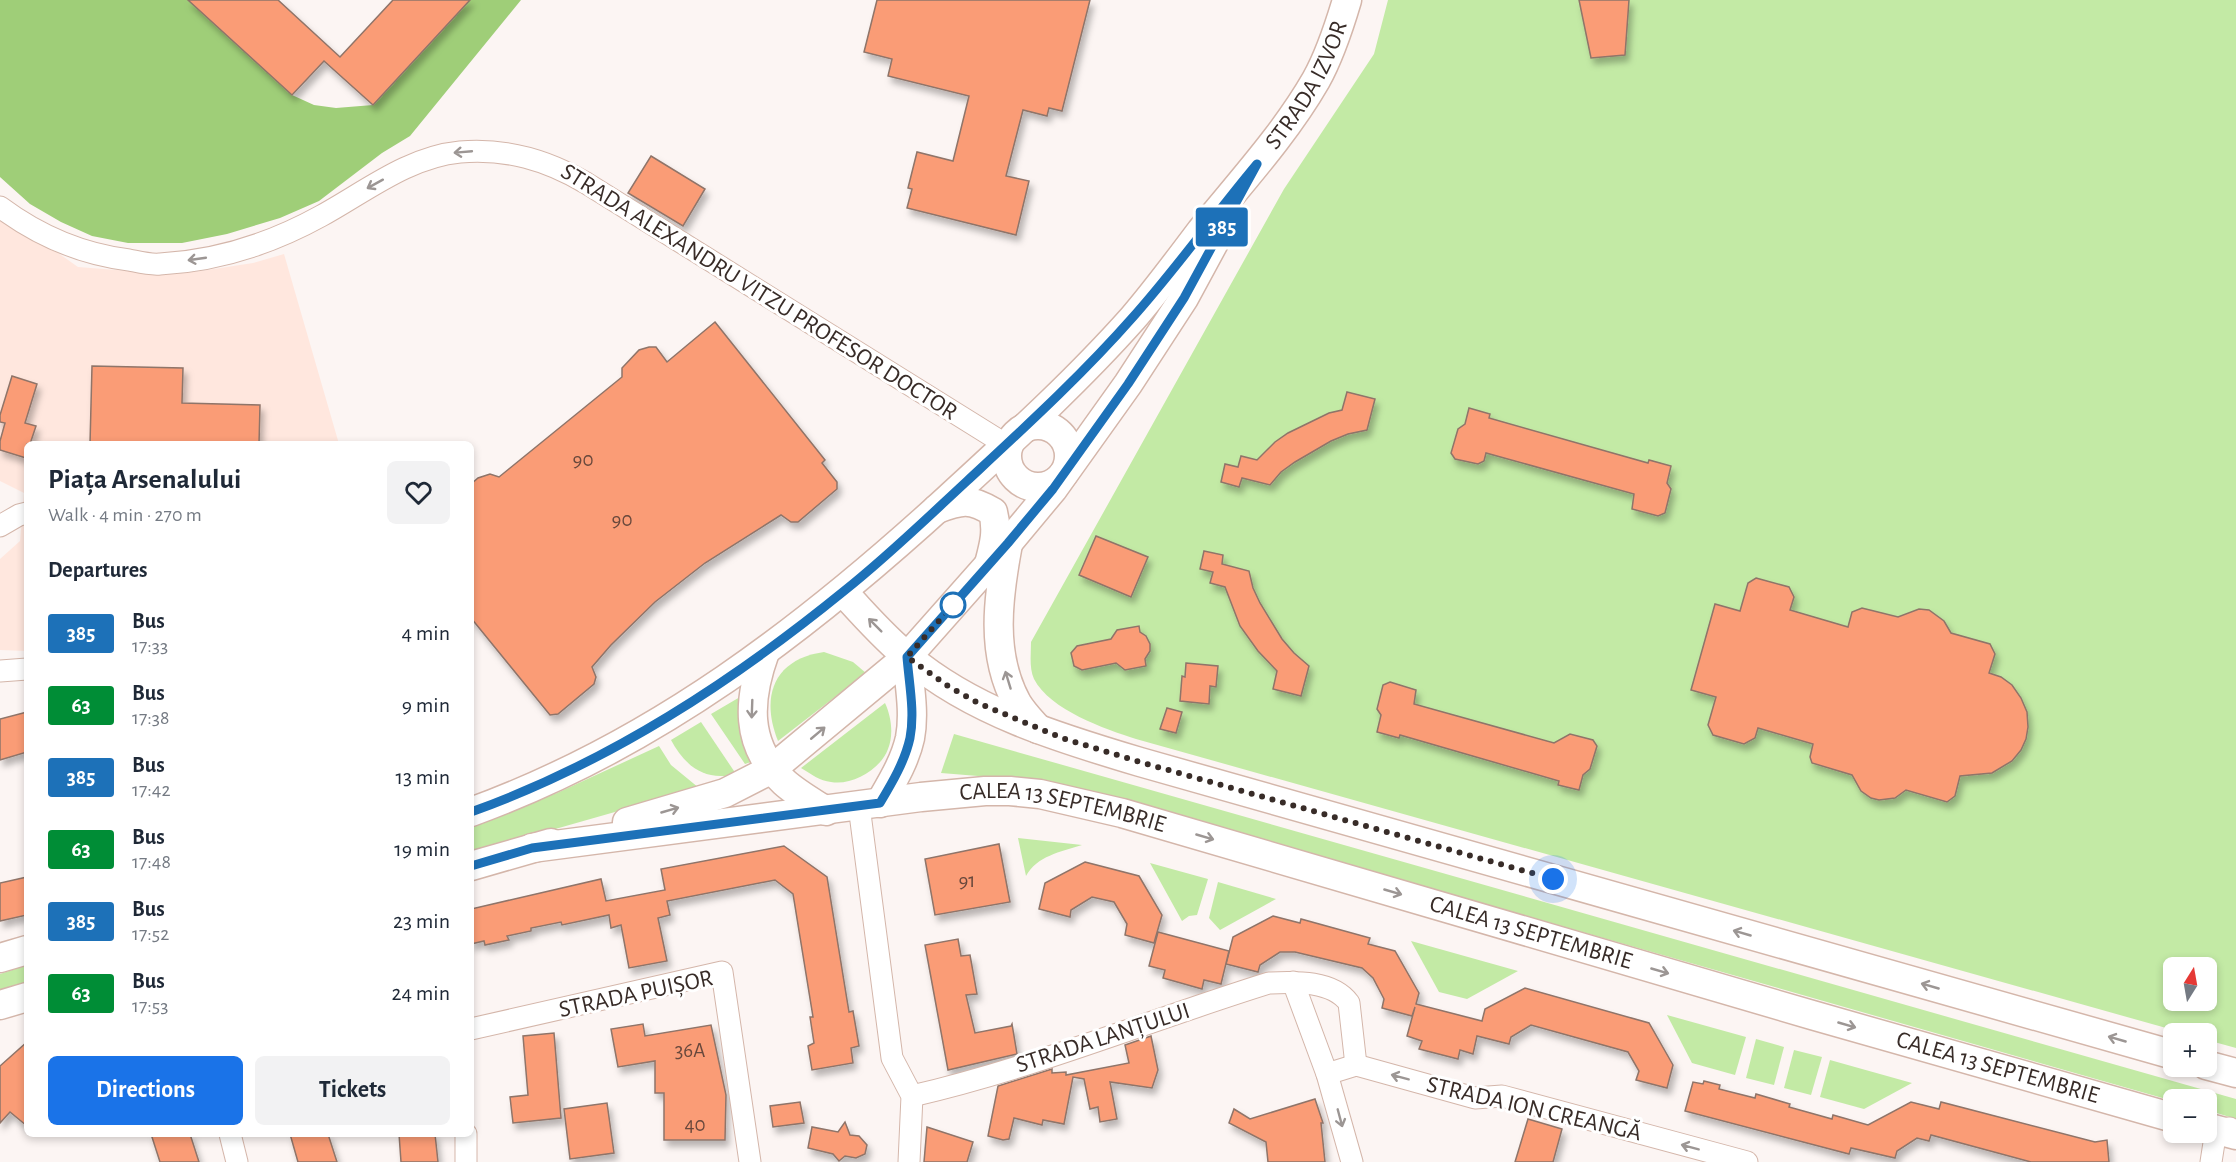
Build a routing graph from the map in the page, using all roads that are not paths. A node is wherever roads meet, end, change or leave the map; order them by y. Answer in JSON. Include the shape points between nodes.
{"nodes":[{"id":1,"x":1347,"y":0,"type":"edge"},
{"id":2,"x":1257,"y":164,"type":"junction"},
{"id":3,"x":0,"y":207,"type":"edge"},
{"id":4,"x":1012,"y":439,"type":"junction"},
{"id":5,"x":1062,"y":476,"type":"junction"},
{"id":6,"x":936,"y":510,"type":"junction"},
{"id":7,"x":24,"y":514,"type":"edge"},
{"id":8,"x":0,"y":526,"type":"edge"},
{"id":9,"x":1008,"y":543,"type":"junction"},
{"id":10,"x":988,"y":566,"type":"junction"},
{"id":11,"x":843,"y":592,"type":"junction"},
{"id":12,"x":765,"y":652,"type":"junction"},
{"id":13,"x":907,"y":657,"type":"junction"},
{"id":14,"x":24,"y":669,"type":"edge"},
{"id":15,"x":0,"y":671,"type":"edge"},
{"id":16,"x":1038,"y":729,"type":"junction"},
{"id":17,"x":772,"y":769,"type":"junction"},
{"id":18,"x":869,"y":804,"type":"junction"},
{"id":19,"x":474,"y":811,"type":"edge"},
{"id":20,"x":826,"y":811,"type":"junction"},
{"id":21,"x":532,"y":848,"type":"junction"},
{"id":22,"x":474,"y":865,"type":"edge"},
{"id":23,"x":24,"y":951,"type":"edge"},
{"id":24,"x":0,"y":958,"type":"edge"},
{"id":25,"x":1293,"y":982,"type":"junction"},
{"id":26,"x":24,"y":998,"type":"edge"},
{"id":27,"x":0,"y":1005,"type":"edge"},
{"id":28,"x":474,"y":1028,"type":"edge"},
{"id":29,"x":2163,"y":1052,"type":"edge"},
{"id":30,"x":1356,"y":1065,"type":"junction"},
{"id":31,"x":2217,"y":1068,"type":"edge"},
{"id":32,"x":2236,"y":1073,"type":"edge"},
{"id":33,"x":1327,"y":1074,"type":"junction"},
{"id":34,"x":912,"y":1096,"type":"junction"},
{"id":35,"x":2163,"y":1115,"type":"edge"},
{"id":36,"x":2224,"y":1130,"type":"edge"},
{"id":37,"x":231,"y":1137,"type":"edge"},
{"id":38,"x":466,"y":1137,"type":"edge"},
{"id":39,"x":237,"y":1162,"type":"edge"},
{"id":40,"x":466,"y":1162,"type":"edge"},
{"id":41,"x":750,"y":1162,"type":"edge"},
{"id":42,"x":909,"y":1162,"type":"edge"},
{"id":43,"x":1352,"y":1162,"type":"edge"},
{"id":44,"x":1747,"y":1162,"type":"edge"},
{"id":45,"x":2211,"y":1162,"type":"edge"}],
"edges":[{"from":1,"to":2,"type":"main road","name":"STRADA IZVOR","via":[[1316,79]]},
{"from":2,"to":4,"type":"main road","name":"STRADA IZVOR","via":[[1134,317]]},
{"from":2,"to":5,"type":"main road","name":"STRADA IZVOR","via":[[1184,298]]},
{"from":4,"to":3,"type":"street","name":"STRADA ALEXANDRU VITZU PROFESOR DOCTOR","one_way":true,"via":[[567,172],[520,154],[459,152],[428,159],[267,241],[222,255],[159,265],[102,257],[56,242]]},
{"from":4,"to":5,"type":"main road","via":[[1007,457],[1009,467],[1023,483],[1044,487]]},
{"from":4,"to":5,"type":"main road","via":[[1039,424],[1049,426],[1065,439],[1069,448],[1070,458]]},
{"from":4,"to":6,"type":"main road","name":"STRADA IZVOR"},
{"from":5,"to":9,"type":"main road","name":"STRADA IZVOR"},
{"from":6,"to":10,"type":"main road","via":[[967,501],[993,512],[995,540]]},
{"from":6,"to":11,"type":"main road","name":"STRADA IZVOR"},
{"from":7,"to":8,"type":"street"},
{"from":9,"to":10,"type":"main road","name":"STRADA IZVOR"},
{"from":16,"to":9,"type":"main road","one_way":true,"via":[[1018,705],[1009,686],[998,640],[999,593]]},
{"from":10,"to":13,"type":"main road","name":"STRADA IZVOR"},
{"from":11,"to":12,"type":"main road"},
{"from":13,"to":11,"type":"main road","one_way":true},
{"from":12,"to":17,"type":"main road","one_way":true,"via":[[756,677],[752,720],[757,741]]},
{"from":12,"to":19,"type":"main road","via":[[656,725],[556,777]]},
{"from":13,"to":16,"type":"main road","via":[[978,703]]},
{"from":17,"to":13,"type":"main road","one_way":true},
{"from":13,"to":18,"type":"main road","via":[[910,738],[899,768]]},
{"from":14,"to":15,"type":"street"},
{"from":29,"to":16,"type":"main road","one_way":true,"via":[[1140,762]]},
{"from":17,"to":20,"type":"main road","via":[[785,783]]},
{"from":21,"to":17,"type":"main road","one_way":true,"via":[[696,803]]},
{"from":18,"to":20,"type":"main road","name":"CALEA 13 SEPTEMBRIE"},
{"from":18,"to":34,"type":"street","via":[[892,1058]]},
{"from":18,"to":35,"type":"main road","name":"CALEA 13 SEPTEMBRIE","one_way":true,"via":[[985,791],[1040,794],[1082,803]]},
{"from":20,"to":21,"type":"main road"},
{"from":21,"to":22,"type":"main road"},
{"from":23,"to":24,"type":"main road"},
{"from":25,"to":30,"type":"street","via":[[1335,989],[1343,995],[1349,1003]]},
{"from":25,"to":33,"type":"street"},
{"from":25,"to":34,"type":"street","name":"STRADA LANȚULUI","via":[[1269,983],[1066,1051]]},
{"from":26,"to":27,"type":"main road"},
{"from":28,"to":41,"type":"street","name":"STRADA PUIȘOR","via":[[722,972]]},
{"from":30,"to":33,"type":"street"},
{"from":44,"to":30,"type":"street","name":"STRADA ION CREANGĂ","one_way":true,"via":[[1502,1096],[1475,1098]]},
{"from":31,"to":32,"type":"main road"},
{"from":33,"to":43,"type":"street","one_way":true},
{"from":34,"to":42,"type":"street"},
{"from":36,"to":45,"type":"street"},
{"from":37,"to":39,"type":"street"},
{"from":38,"to":40,"type":"street"}]}
